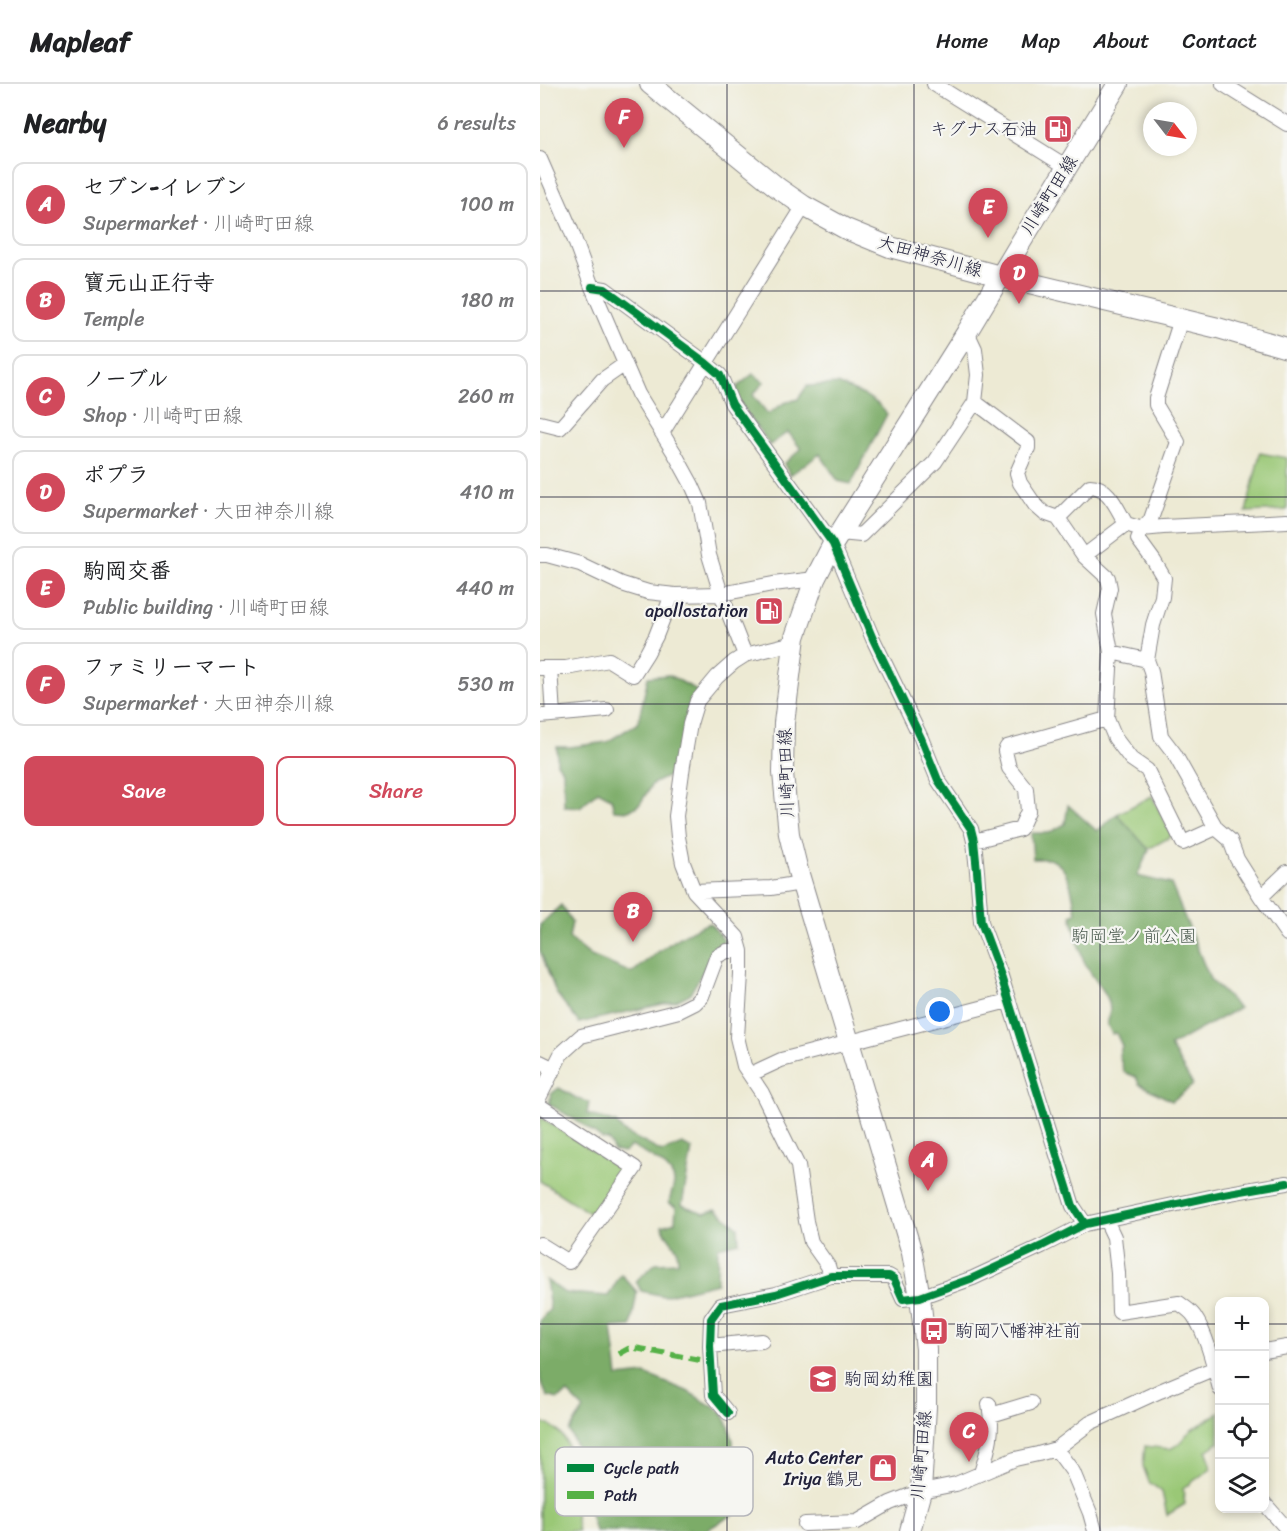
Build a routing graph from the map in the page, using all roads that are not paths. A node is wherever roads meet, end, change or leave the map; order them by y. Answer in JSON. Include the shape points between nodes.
{"nodes":[{"id":1,"x":934,"y":84,"type":"edge"},
{"id":2,"x":1118,"y":84,"type":"edge"},
{"id":3,"x":1223,"y":84,"type":"edge"},
{"id":4,"x":654,"y":85,"type":"edge"},
{"id":5,"x":1287,"y":124,"type":"edge"},
{"id":6,"x":540,"y":159,"type":"edge"},
{"id":7,"x":1066,"y":167,"type":"junction"},
{"id":8,"x":804,"y":206,"type":"junction"},
{"id":9,"x":1000,"y":276,"type":"junction"},
{"id":10,"x":592,"y":287,"type":"junction"},
{"id":11,"x":1181,"y":319,"type":"junction"},
{"id":12,"x":967,"y":332,"type":"junction"},
{"id":13,"x":1287,"y":348,"type":"edge"},
{"id":14,"x":706,"y":363,"type":"junction"},
{"id":15,"x":625,"y":364,"type":"junction"},
{"id":16,"x":975,"y":402,"type":"junction"},
{"id":17,"x":540,"y":423,"type":"edge"},
{"id":18,"x":662,"y":433,"type":"junction"},
{"id":19,"x":1058,"y":518,"type":"junction"},
{"id":20,"x":1287,"y":520,"type":"edge"},
{"id":21,"x":1126,"y":524,"type":"junction"},
{"id":22,"x":1142,"y":529,"type":"junction"},
{"id":23,"x":837,"y":538,"type":"junction"},
{"id":24,"x":540,"y":555,"type":"edge"},
{"id":25,"x":1084,"y":556,"type":"junction"},
{"id":26,"x":815,"y":579,"type":"junction"},
{"id":27,"x":721,"y":594,"type":"junction"},
{"id":28,"x":672,"y":595,"type":"junction"},
{"id":29,"x":794,"y":643,"type":"junction"},
{"id":30,"x":1111,"y":652,"type":"junction"},
{"id":31,"x":745,"y":655,"type":"junction"},
{"id":32,"x":1147,"y":660,"type":"junction"},
{"id":33,"x":545,"y":668,"type":"edge"},
{"id":34,"x":607,"y":710,"type":"dead end"},
{"id":35,"x":546,"y":715,"type":"edge"},
{"id":36,"x":1107,"y":719,"type":"junction"},
{"id":37,"x":1216,"y":828,"type":"junction"},
{"id":38,"x":974,"y":841,"type":"junction"},
{"id":39,"x":1287,"y":872,"type":"edge"},
{"id":40,"x":801,"y":883,"type":"junction"},
{"id":41,"x":694,"y":891,"type":"junction"},
{"id":42,"x":1261,"y":897,"type":"junction"},
{"id":43,"x":1287,"y":934,"type":"edge"},
{"id":44,"x":741,"y":951,"type":"junction"},
{"id":45,"x":1008,"y":1001,"type":"junction"},
{"id":46,"x":850,"y":1041,"type":"junction"},
{"id":47,"x":540,"y":1062,"type":"edge"},
{"id":48,"x":554,"y":1069,"type":"junction"},
{"id":49,"x":751,"y":1074,"type":"junction"},
{"id":50,"x":540,"y":1096,"type":"edge"},
{"id":51,"x":540,"y":1106,"type":"edge"},
{"id":52,"x":1287,"y":1183,"type":"edge"},
{"id":53,"x":1106,"y":1220,"type":"junction"},
{"id":54,"x":1085,"y":1224,"type":"junction"},
{"id":55,"x":540,"y":1244,"type":"edge"},
{"id":56,"x":831,"y":1276,"type":"junction"},
{"id":57,"x":920,"y":1297,"type":"junction"},
{"id":58,"x":762,"y":1341,"type":"dead end"},
{"id":59,"x":710,"y":1346,"type":"junction"},
{"id":60,"x":1287,"y":1347,"type":"edge"},
{"id":61,"x":1269,"y":1351,"type":"edge"},
{"id":62,"x":1215,"y":1362,"type":"edge"},
{"id":63,"x":1215,"y":1367,"type":"edge"},
{"id":64,"x":1031,"y":1403,"type":"dead end"},
{"id":65,"x":728,"y":1413,"type":"dead end"},
{"id":66,"x":1056,"y":1449,"type":"junction"},
{"id":67,"x":981,"y":1473,"type":"junction"},
{"id":68,"x":921,"y":1491,"type":"junction"},
{"id":69,"x":1269,"y":1509,"type":"edge"},
{"id":70,"x":805,"y":1524,"type":"dead end"},
{"id":71,"x":1287,"y":1529,"type":"edge"},
{"id":72,"x":910,"y":1531,"type":"edge"},
{"id":73,"x":1095,"y":1531,"type":"edge"}],
"edges":[{"from":1,"to":7,"type":"street"},
{"from":2,"to":7,"type":"main road","name":"川崎町田線"},
{"from":3,"to":5,"type":"street"},
{"from":4,"to":8,"type":"main road","name":"大田神奈川線"},
{"from":6,"to":10,"type":"street"},
{"from":7,"to":9,"type":"main road","name":"川崎町田線"},
{"from":8,"to":9,"type":"main road","name":"大田神奈川線","via":[[890,247]]},
{"from":8,"to":14,"type":"street"},
{"from":9,"to":11,"type":"main road","name":"大田神奈川線"},
{"from":9,"to":12,"type":"main road","name":"川崎町田線"},
{"from":10,"to":14,"type":"street","via":[[604,290]]},
{"from":10,"to":15,"type":"street"},
{"from":11,"to":13,"type":"main road","name":"大田神奈川線"},
{"from":11,"to":22,"type":"street","via":[[1156,398],[1156,405],[1178,442],[1151,519]]},
{"from":12,"to":16,"type":"street","via":[[975,349],[978,375]]},
{"from":12,"to":23,"type":"main road","name":"川崎町田線"},
{"from":14,"to":18,"type":"street"},
{"from":14,"to":23,"type":"street","via":[[720,375],[732,404]]},
{"from":15,"to":17,"type":"street","via":[[602,380],[560,428]]},
{"from":15,"to":18,"type":"street"},
{"from":16,"to":19,"type":"street","via":[[1028,442],[1017,473],[1020,483],[1035,505]]},
{"from":16,"to":23,"type":"street","via":[[935,462],[889,508],[861,535]]},
{"from":18,"to":27,"type":"street","via":[[699,503]]},
{"from":19,"to":21,"type":"street","via":[[1090,486],[1095,486],[1105,491]]},
{"from":19,"to":25,"type":"street"},
{"from":20,"to":22,"type":"street"},
{"from":21,"to":22,"type":"street"},
{"from":21,"to":25,"type":"street"},
{"from":22,"to":32,"type":"street","via":[[1138,539],[1164,578]]},
{"from":23,"to":26,"type":"main road","name":"川崎町田線"},
{"from":23,"to":38,"type":"street","via":[[873,639],[938,780],[971,829]]},
{"from":24,"to":28,"type":"street","via":[[580,564],[622,584]]},
{"from":25,"to":30,"type":"street","via":[[1108,578],[1110,588],[1104,614]]},
{"from":26,"to":27,"type":"street"},
{"from":26,"to":29,"type":"main road","name":"川崎町田線"},
{"from":27,"to":28,"type":"street"},
{"from":27,"to":31,"type":"street"},
{"from":28,"to":33,"type":"street","via":[[656,636],[633,675],[609,660]]},
{"from":29,"to":31,"type":"street"},
{"from":29,"to":40,"type":"main road","name":"川崎町田線","via":[[784,723],[783,772],[789,834]]},
{"from":30,"to":32,"type":"street"},
{"from":30,"to":36,"type":"street"},
{"from":31,"to":41,"type":"street","via":[[717,677],[697,701],[690,724],[676,816],[683,863]]},
{"from":32,"to":37,"type":"street","via":[[1161,736]]},
{"from":33,"to":35,"type":"street"},
{"from":34,"to":35,"type":"street"},
{"from":36,"to":37,"type":"street","via":[[1131,759],[1147,770],[1183,843]]},
{"from":36,"to":38,"type":"street","via":[[1007,747],[1009,768],[1026,789],[1028,811],[1020,829]]},
{"from":37,"to":42,"type":"street","via":[[1230,840]]},
{"from":38,"to":45,"type":"street","via":[[981,922]]},
{"from":39,"to":42,"type":"street"},
{"from":40,"to":41,"type":"street"},
{"from":40,"to":46,"type":"main road","name":"川崎町田線"},
{"from":41,"to":44,"type":"street","via":[[737,937]]},
{"from":42,"to":43,"type":"street"},
{"from":44,"to":48,"type":"street","via":[[717,956],[696,1003],[679,1011],[581,1036],[561,1054]]},
{"from":44,"to":49,"type":"street","via":[[737,1037],[744,1066]]},
{"from":45,"to":46,"type":"street"},
{"from":45,"to":54,"type":"street","via":[[1073,1206]]},
{"from":46,"to":49,"type":"street","via":[[781,1060]]},
{"from":46,"to":57,"type":"main road","name":"川崎町田線","via":[[912,1253]]},
{"from":47,"to":48,"type":"street"},
{"from":48,"to":50,"type":"street"},
{"from":49,"to":56,"type":"street","via":[[798,1166],[812,1242]]},
{"from":51,"to":55,"type":"street","via":[[635,1168],[569,1262]]},
{"from":52,"to":53,"type":"street"},
{"from":53,"to":54,"type":"street"},
{"from":53,"to":62,"type":"street","via":[[1114,1237],[1119,1312],[1179,1302],[1193,1314]]},
{"from":54,"to":57,"type":"street","via":[[1010,1262]]},
{"from":56,"to":57,"type":"street","via":[[889,1276],[903,1299]]},
{"from":56,"to":59,"type":"street","via":[[776,1294],[721,1305],[711,1319]]},
{"from":57,"to":68,"type":"main road","name":"川崎町田線","via":[[926,1349]]},
{"from":58,"to":59,"type":"street"},
{"from":59,"to":65,"type":"street","via":[[713,1395]]},
{"from":60,"to":61,"type":"street"},
{"from":63,"to":66,"type":"street","via":[[1090,1423]]},
{"from":64,"to":67,"type":"street","via":[[990,1410],[992,1425]]},
{"from":66,"to":67,"type":"street"},
{"from":66,"to":73,"type":"street","via":[[1073,1472]]},
{"from":67,"to":68,"type":"street","via":[[956,1484]]},
{"from":68,"to":70,"type":"street","via":[[857,1522]]},
{"from":68,"to":72,"type":"main road","name":"川崎町田線"},
{"from":69,"to":71,"type":"street"}]}
